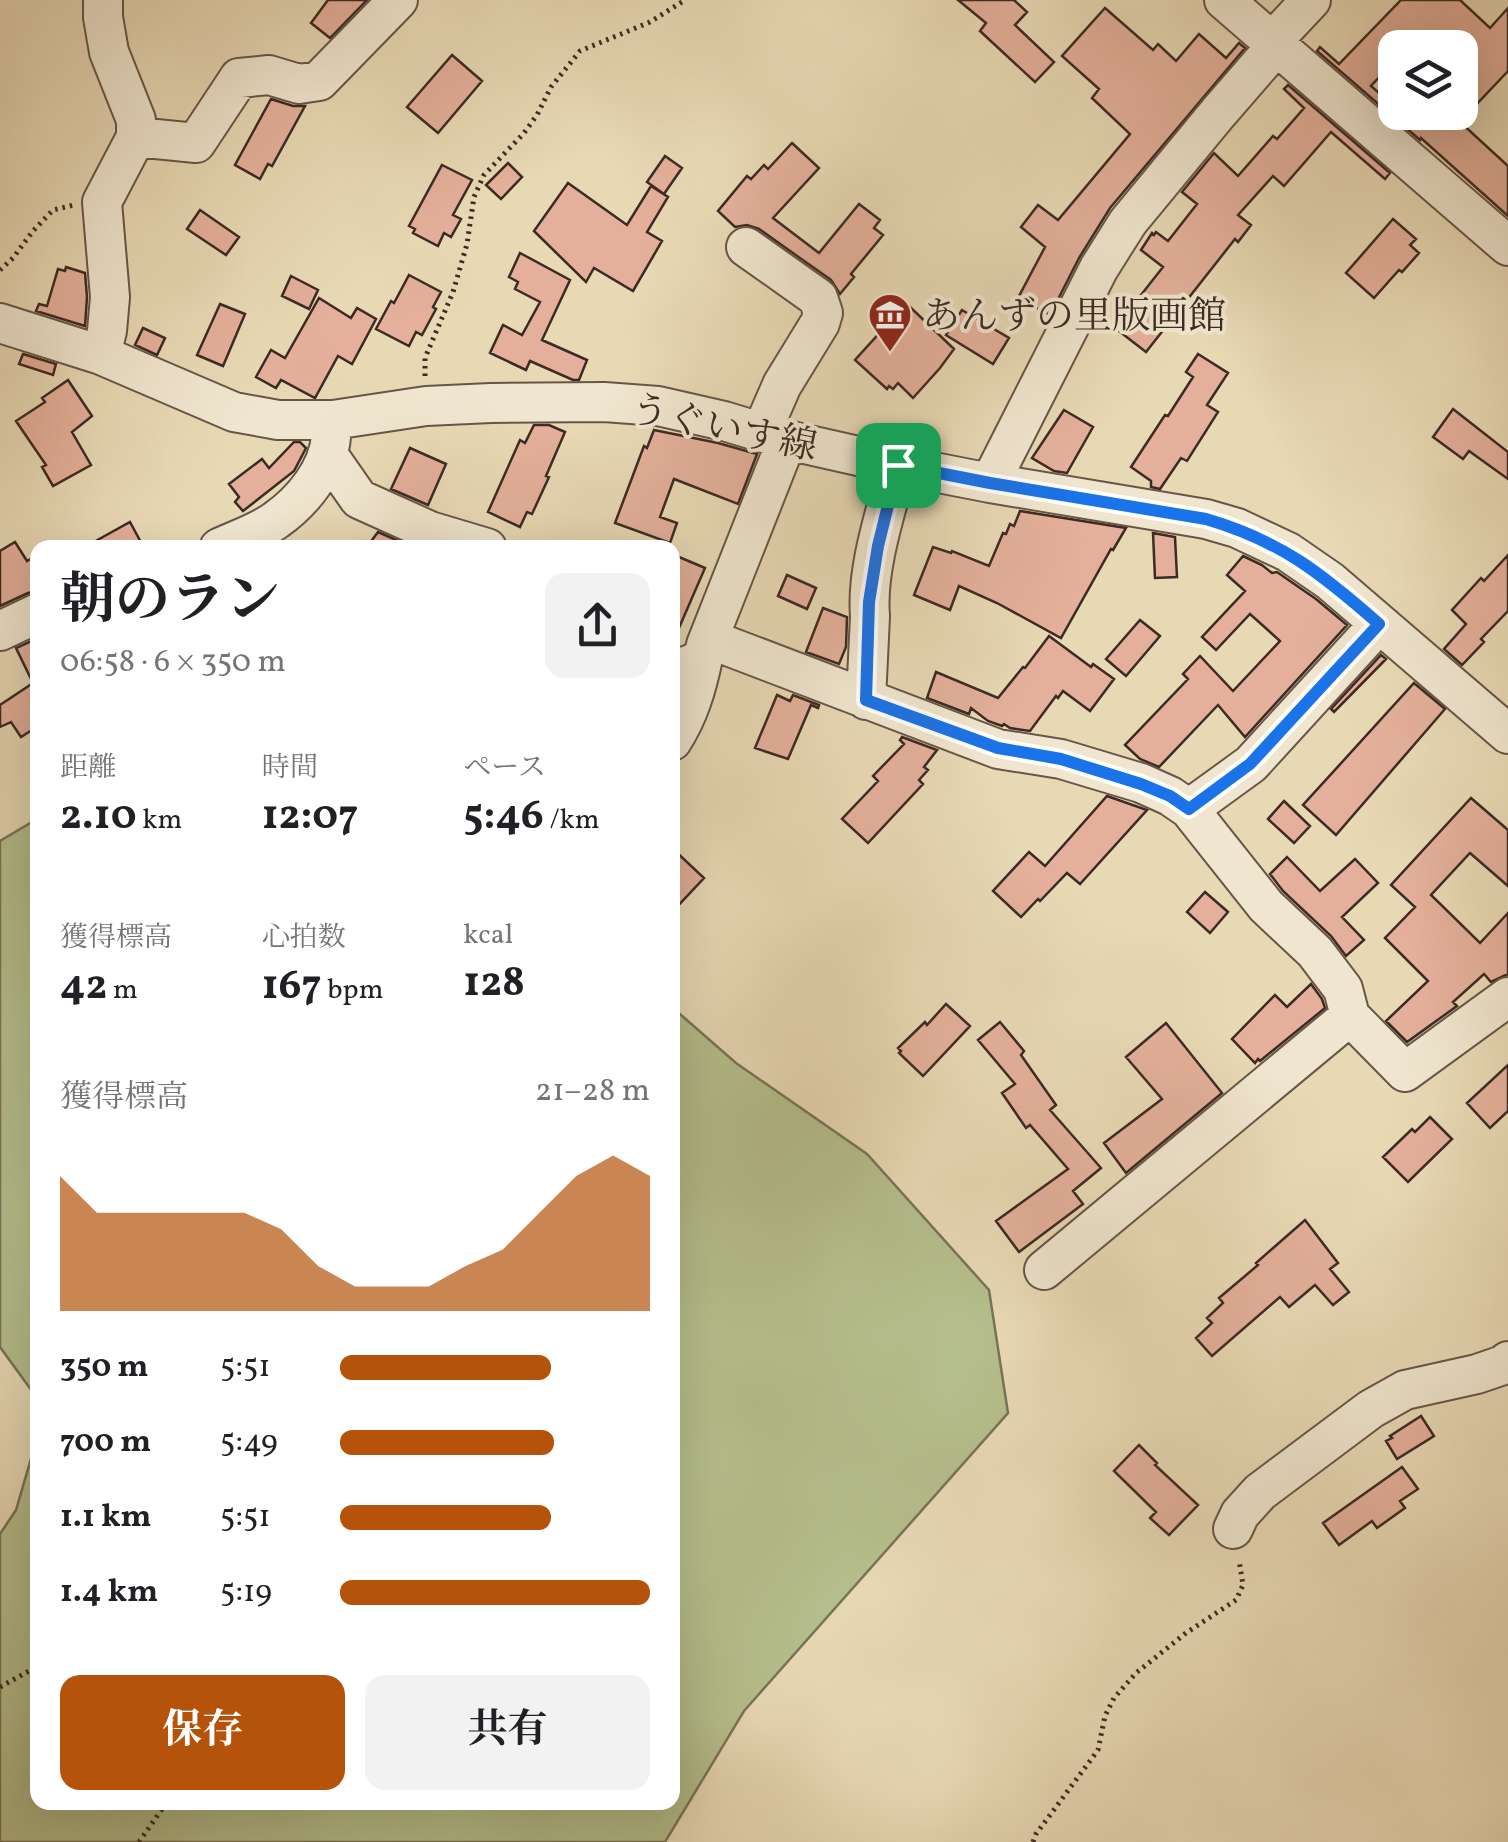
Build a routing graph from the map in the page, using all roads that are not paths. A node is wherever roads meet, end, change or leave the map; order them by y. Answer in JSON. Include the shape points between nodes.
{"nodes":[{"id":1,"x":103,"y":0,"type":"edge"},
{"id":2,"x":398,"y":0,"type":"edge"},
{"id":3,"x":1224,"y":0,"type":"edge"},
{"id":4,"x":1311,"y":0,"type":"edge"},
{"id":5,"x":1275,"y":45,"type":"junction"},
{"id":6,"x":136,"y":138,"type":"junction"},
{"id":7,"x":1508,"y":246,"type":"edge"},
{"id":8,"x":746,"y":247,"type":"dead end"},
{"id":9,"x":0,"y":323,"type":"edge"},
{"id":10,"x":101,"y":354,"type":"junction"},
{"id":11,"x":774,"y":436,"type":"junction"},
{"id":12,"x":331,"y":438,"type":"junction"},
{"id":13,"x":898,"y":465,"type":"junction"},
{"id":14,"x":990,"y":483,"type":"junction"},
{"id":15,"x":236,"y":540,"type":"edge"},
{"id":16,"x":460,"y":540,"type":"edge"},
{"id":17,"x":30,"y":617,"type":"edge"},
{"id":18,"x":1379,"y":624,"type":"junction"},
{"id":19,"x":0,"y":630,"type":"edge"},
{"id":20,"x":694,"y":657,"type":"edge"},
{"id":21,"x":866,"y":700,"type":"junction"},
{"id":22,"x":680,"y":728,"type":"edge"},
{"id":23,"x":1508,"y":734,"type":"edge"},
{"id":24,"x":1189,"y":809,"type":"junction"},
{"id":25,"x":1508,"y":997,"type":"edge"},
{"id":26,"x":1350,"y":1016,"type":"junction"},
{"id":27,"x":1044,"y":1270,"type":"dead end"},
{"id":28,"x":1508,"y":1361,"type":"edge"},
{"id":29,"x":1234,"y":1529,"type":"road end"}],
"edges":[{"from":1,"to":6,"type":"street","via":[[110,52],[136,120]]},
{"from":2,"to":6,"type":"street","via":[[319,81],[239,78],[196,144]]},
{"from":3,"to":5,"type":"street"},
{"from":4,"to":5,"type":"street"},
{"from":5,"to":7,"type":"street"},
{"from":5,"to":14,"type":"street","via":[[1128,222],[1098,268]]},
{"from":6,"to":10,"type":"street","via":[[102,202],[110,297]]},
{"from":8,"to":11,"type":"street","via":[[818,298],[824,313],[782,385]]},
{"from":9,"to":10,"type":"street","name":"うぐいす線"},
{"from":10,"to":12,"type":"street","name":"うぐいす線","via":[[234,412]]},
{"from":11,"to":12,"type":"street","name":"うぐいす線","via":[[658,406],[604,402],[426,406]]},
{"from":11,"to":13,"type":"street","name":"うぐいす線"},
{"from":11,"to":20,"type":"street"},
{"from":12,"to":15,"type":"street","via":[[310,487],[276,520]]},
{"from":12,"to":16,"type":"street","via":[[359,499]]},
{"from":13,"to":14,"type":"street","name":"うぐいす線"},
{"from":13,"to":21,"type":"street","via":[[869,602]]},
{"from":14,"to":18,"type":"street","name":"うぐいす線","via":[[1237,528],[1288,552]]},
{"from":17,"to":19,"type":"street"},
{"from":18,"to":23,"type":"street","name":"うぐいす線"},
{"from":18,"to":24,"type":"street","via":[[1250,764]]},
{"from":20,"to":21,"type":"street","via":[[725,645]]},
{"from":20,"to":22,"type":"street","via":[[697,687]]},
{"from":21,"to":24,"type":"street","via":[[998,748],[1141,784]]},
{"from":24,"to":26,"type":"street","via":[[1266,906],[1315,952],[1342,989]]},
{"from":25,"to":26,"type":"street","via":[[1404,1072]]},
{"from":26,"to":27,"type":"street"},
{"from":28,"to":29,"type":"street","via":[[1405,1390],[1371,1409],[1260,1492]]}]}
